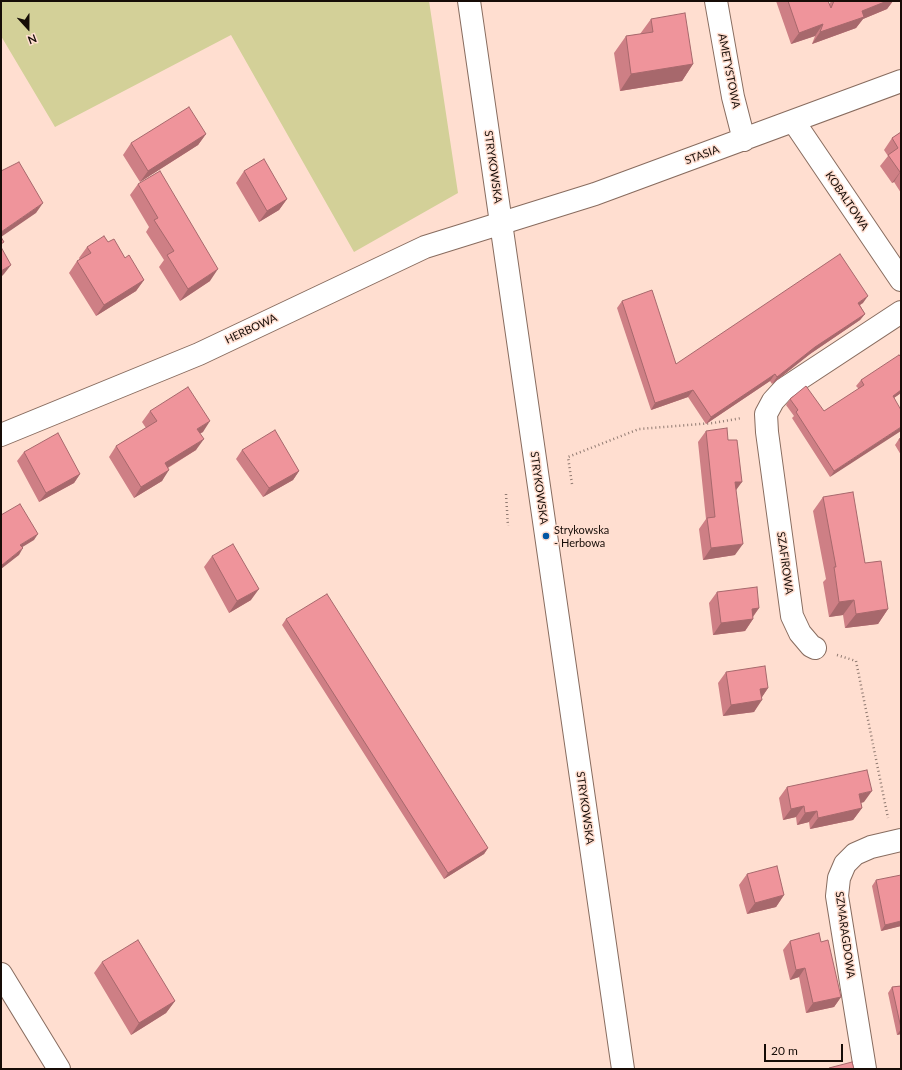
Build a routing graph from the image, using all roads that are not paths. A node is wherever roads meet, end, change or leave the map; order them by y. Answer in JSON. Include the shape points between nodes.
{"nodes":[{"id":1,"x":469,"y":1,"type":"edge"},
{"id":2,"x":716,"y":1,"type":"edge"},
{"id":3,"x":901,"y":81,"type":"edge"},
{"id":4,"x":794,"y":122,"type":"junction"},
{"id":5,"x":744,"y":140,"type":"junction"},
{"id":6,"x":501,"y":224,"type":"junction"},
{"id":7,"x":901,"y":280,"type":"edge"},
{"id":8,"x":901,"y":312,"type":"edge"},
{"id":9,"x":1,"y":436,"type":"edge"},
{"id":10,"x":815,"y":648,"type":"road end"},
{"id":11,"x":897,"y":841,"type":"edge"},
{"id":12,"x":1,"y":974,"type":"edge"},
{"id":13,"x":59,"y":1069,"type":"edge"},
{"id":14,"x":623,"y":1069,"type":"edge"},
{"id":15,"x":865,"y":1069,"type":"edge"}],
"edges":[{"from":1,"to":6,"type":"street","name":"STRYKOWSKA"},
{"from":2,"to":5,"type":"street","name":"AMETYSTOWA","via":[[733,97]]},
{"from":3,"to":4,"type":"street","name":"STASIA"},
{"from":4,"to":5,"type":"street","name":"STASIA"},
{"from":4,"to":7,"type":"street","name":"KOBALTOWA"},
{"from":5,"to":6,"type":"street","name":"STASIA","via":[[595,194]]},
{"from":6,"to":9,"type":"street","name":"HERBOWA","via":[[425,247],[199,354]]},
{"from":6,"to":14,"type":"street","name":"STRYKOWSKA"},
{"from":8,"to":10,"type":"street","name":"SZAFIROWA","via":[[784,389],[766,414],[792,616],[800,633]]},
{"from":11,"to":15,"type":"street","name":"SZMARAGDOWA","via":[[871,847],[856,854],[845,864],[839,878],[837,896]]},
{"from":12,"to":13,"type":"street"}]}
